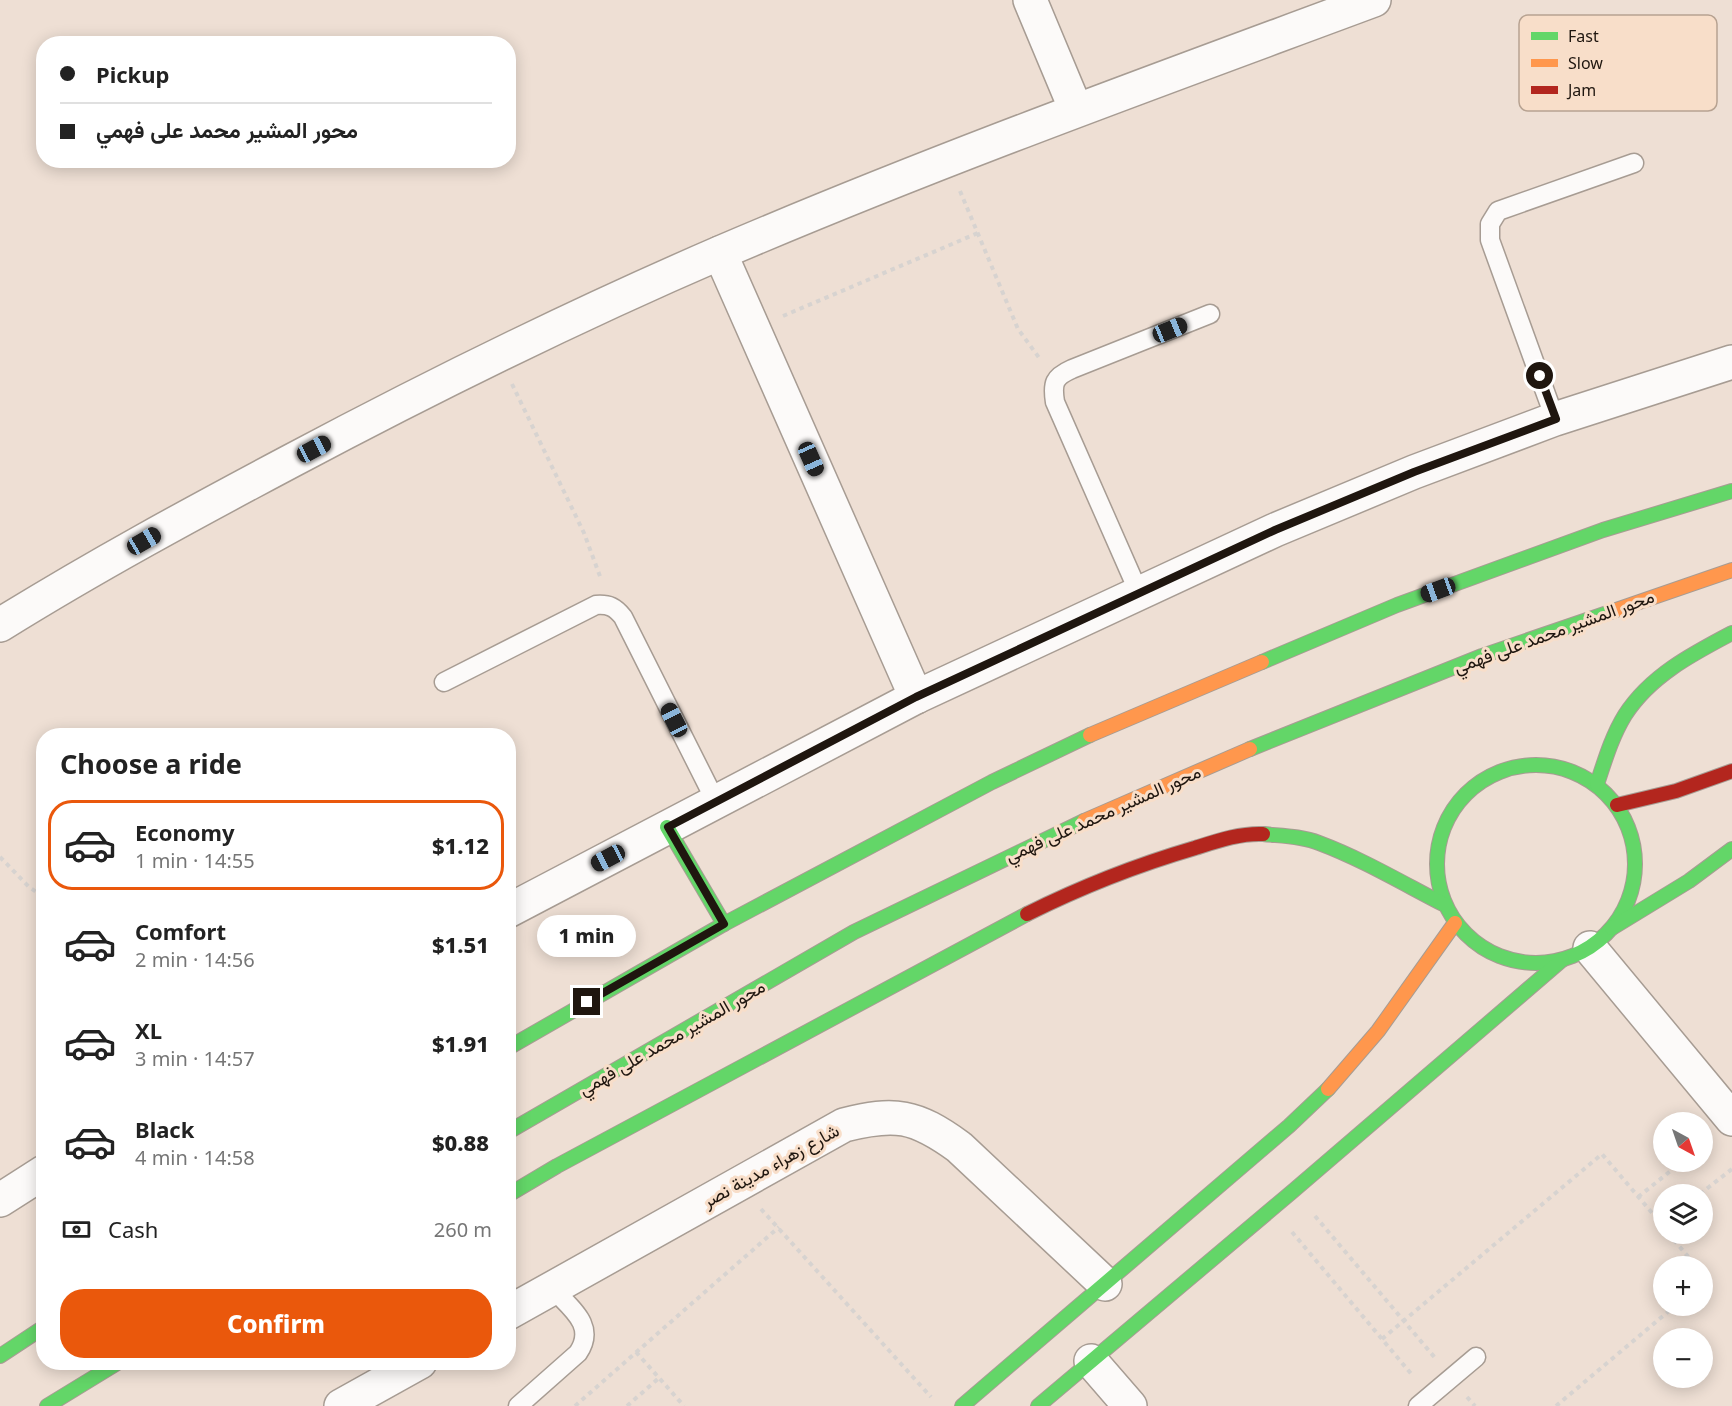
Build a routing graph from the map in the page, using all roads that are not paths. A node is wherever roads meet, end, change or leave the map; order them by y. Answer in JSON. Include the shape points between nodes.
{"nodes":[{"id":1,"x":1030,"y":0,"type":"edge"},
{"id":2,"x":1374,"y":0,"type":"edge"},
{"id":3,"x":1076,"y":111,"type":"junction"},
{"id":4,"x":1634,"y":163,"type":"dead end"},
{"id":5,"x":720,"y":253,"type":"junction"},
{"id":6,"x":1210,"y":314,"type":"dead end"},
{"id":7,"x":1732,"y":362,"type":"edge"},
{"id":8,"x":1556,"y":419,"type":"junction"},
{"id":9,"x":1732,"y":490,"type":"edge"},
{"id":10,"x":1732,"y":570,"type":"edge"},
{"id":11,"x":1139,"y":593,"type":"junction"},
{"id":12,"x":0,"y":625,"type":"edge"},
{"id":13,"x":1732,"y":633,"type":"edge"},
{"id":14,"x":444,"y":682,"type":"dead end"},
{"id":15,"x":916,"y":697,"type":"junction"},
{"id":16,"x":1732,"y":771,"type":"edge"},
{"id":17,"x":1597,"y":784,"type":"junction"},
{"id":18,"x":716,"y":802,"type":"junction"},
{"id":19,"x":1617,"y":805,"type":"junction"},
{"id":20,"x":668,"y":827,"type":"junction"},
{"id":21,"x":1732,"y":849,"type":"edge"},
{"id":22,"x":1445,"y":905,"type":"junction"},
{"id":23,"x":516,"y":906,"type":"edge"},
{"id":24,"x":1455,"y":923,"type":"junction"},
{"id":25,"x":724,"y":924,"type":"junction"},
{"id":26,"x":1588,"y":945,"type":"junction"},
{"id":27,"x":516,"y":1043,"type":"edge"},
{"id":28,"x":1732,"y":1119,"type":"edge"},
{"id":29,"x":516,"y":1127,"type":"edge"},
{"id":30,"x":36,"y":1177,"type":"edge"},
{"id":31,"x":516,"y":1190,"type":"edge"},
{"id":32,"x":0,"y":1200,"type":"edge"},
{"id":33,"x":1105,"y":1284,"type":"junction"},
{"id":34,"x":552,"y":1288,"type":"junction"},
{"id":35,"x":516,"y":1308,"type":"edge"},
{"id":36,"x":36,"y":1332,"type":"edge"},
{"id":37,"x":0,"y":1356,"type":"edge"},
{"id":38,"x":1476,"y":1357,"type":"dead end"},
{"id":39,"x":1091,"y":1361,"type":"junction"},
{"id":40,"x":106,"y":1370,"type":"edge"},
{"id":41,"x":406,"y":1370,"type":"edge"},
{"id":42,"x":1424,"y":1401,"type":"edge"},
{"id":43,"x":47,"y":1406,"type":"edge"},
{"id":44,"x":341,"y":1406,"type":"edge"},
{"id":45,"x":518,"y":1406,"type":"edge"},
{"id":46,"x":962,"y":1406,"type":"edge"},
{"id":47,"x":1038,"y":1406,"type":"edge"},
{"id":48,"x":1130,"y":1406,"type":"edge"}],
"edges":[{"from":1,"to":3,"type":"street"},
{"from":2,"to":3,"type":"street"},
{"from":3,"to":5,"type":"street","via":[[947,159]]},
{"from":4,"to":8,"type":"lane","via":[[1498,211],[1490,224],[1490,240]]},
{"from":5,"to":12,"type":"street","via":[[544,333],[371,419],[210,504]]},
{"from":5,"to":15,"type":"street"},
{"from":6,"to":11,"type":"lane","via":[[1059,375],[1053,388],[1055,402]]},
{"from":7,"to":8,"type":"street"},
{"from":8,"to":11,"type":"street","via":[[1286,525]]},
{"from":9,"to":25,"type":"main road","via":[[1603,530],[1397,605],[1162,703],[992,782]]},
{"from":10,"to":29,"type":"main road","name":"محور المشير محمد على فهمي","via":[[1472,660],[1101,813],[854,932]]},
{"from":11,"to":15,"type":"street"},
{"from":13,"to":17,"type":"main road","via":[[1678,662],[1642,693],[1616,732]]},
{"from":14,"to":18,"type":"lane","via":[[596,605],[607,604],[623,617]]},
{"from":15,"to":18,"type":"street"},
{"from":16,"to":19,"type":"main road","via":[[1665,795]]},
{"from":17,"to":19,"type":"main road"},
{"from":17,"to":22,"type":"main road","via":[[1571,770],[1542,764],[1514,766],[1486,777],[1463,795],[1446,819],[1437,848],[1437,876]]},
{"from":18,"to":20,"type":"street"},
{"from":19,"to":26,"type":"main road","via":[[1630,828],[1636,854],[1634,880],[1626,906]]},
{"from":20,"to":23,"type":"street"},
{"from":20,"to":25,"type":"main road"},
{"from":21,"to":26,"type":"main road","via":[[1680,889]]},
{"from":22,"to":24,"type":"main road"},
{"from":22,"to":31,"type":"main road","via":[[1346,854],[1288,836],[1227,838],[1167,856],[1050,902],[994,930]]},
{"from":24,"to":26,"type":"main road","via":[[1472,940],[1514,961],[1538,963]]},
{"from":24,"to":33,"type":"main road","via":[[1398,1005],[1328,1089]]},
{"from":25,"to":27,"type":"main road"},
{"from":26,"to":28,"type":"street"},
{"from":26,"to":39,"type":"main road"},
{"from":30,"to":32,"type":"street"},
{"from":33,"to":34,"type":"street","name":"شارع زهراء مدينة نصر","via":[[959,1147],[933,1128],[904,1118],[873,1118],[844,1125]]},
{"from":33,"to":46,"type":"main road"},
{"from":34,"to":35,"type":"street","name":"شارع زهراء مدينة نصر"},
{"from":34,"to":45,"type":"lane","via":[[581,1320],[586,1331],[585,1343]]},
{"from":36,"to":37,"type":"main road"},
{"from":38,"to":42,"type":"lane"},
{"from":39,"to":47,"type":"main road"},
{"from":39,"to":48,"type":"street"},
{"from":40,"to":43,"type":"main road"},
{"from":41,"to":44,"type":"street"}]}
